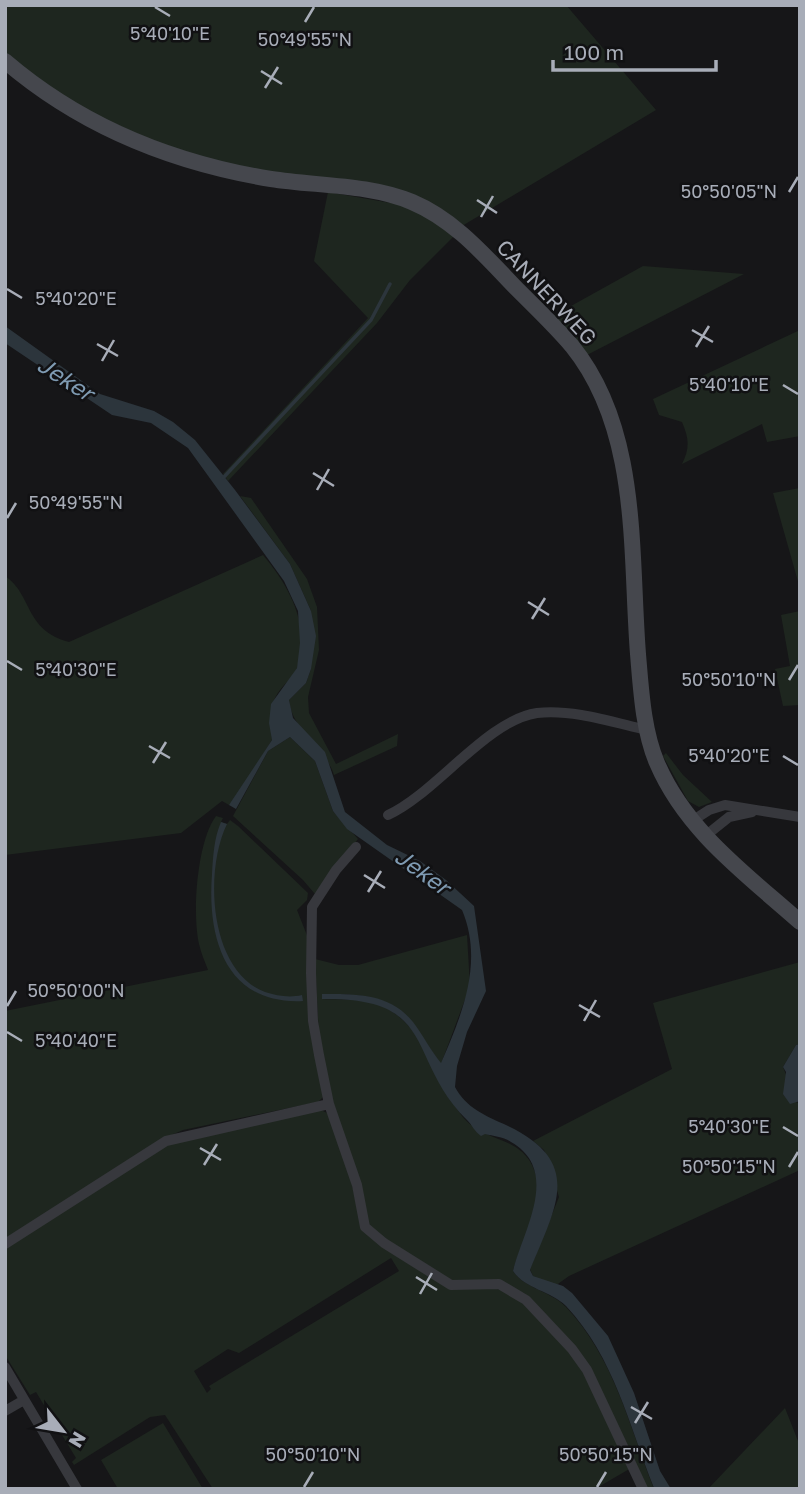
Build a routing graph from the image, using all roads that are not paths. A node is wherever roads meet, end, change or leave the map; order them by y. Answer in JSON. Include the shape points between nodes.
{"nodes":[{"id":1,"x":5,"y":61,"type":"edge"},
{"id":2,"x":647,"y":730,"type":"junction"},
{"id":3,"x":755,"y":811,"type":"junction"},
{"id":4,"x":388,"y":816,"type":"dead end"},
{"id":5,"x":800,"y":817,"type":"edge"},
{"id":6,"x":692,"y":821,"type":"junction"},
{"id":7,"x":704,"y":836,"type":"junction"},
{"id":8,"x":356,"y":847,"type":"dead end"},
{"id":9,"x":800,"y":922,"type":"edge"},
{"id":10,"x":330,"y":1104,"type":"junction"},
{"id":11,"x":5,"y":1244,"type":"edge"},
{"id":12,"x":5,"y":1367,"type":"edge"},
{"id":13,"x":24,"y":1399,"type":"junction"},
{"id":14,"x":5,"y":1411,"type":"edge"},
{"id":15,"x":73,"y":1487,"type":"edge"},
{"id":16,"x":643,"y":1489,"type":"edge"}],
"edges":[{"from":1,"to":2,"type":"main road","name":"CANNERWEG","via":[[89,119],[163,152],[223,169],[376,193],[420,205],[470,241],[559,332],[603,392],[620,444]]},
{"from":2,"to":4,"type":"street","via":[[558,713],[532,714],[507,724],[413,802]]},
{"from":2,"to":6,"type":"main road","name":"CANNERWEG","via":[[662,773]]},
{"from":3,"to":5,"type":"street"},
{"from":3,"to":6,"type":"street","via":[[720,806]]},
{"from":3,"to":7,"type":"street","via":[[729,817]]},
{"from":6,"to":7,"type":"main road","name":"CANNERWEG"},
{"from":7,"to":9,"type":"main road","name":"CANNERWEG"},
{"from":8,"to":10,"type":"street","via":[[315,899],[311,912],[313,1021]]},
{"from":10,"to":11,"type":"street","via":[[166,1141]]},
{"from":10,"to":16,"type":"street","via":[[367,1230],[451,1284],[499,1284],[526,1300],[581,1360]]},
{"from":12,"to":13,"type":"street"},
{"from":13,"to":14,"type":"street"},
{"from":13,"to":15,"type":"street"}]}
